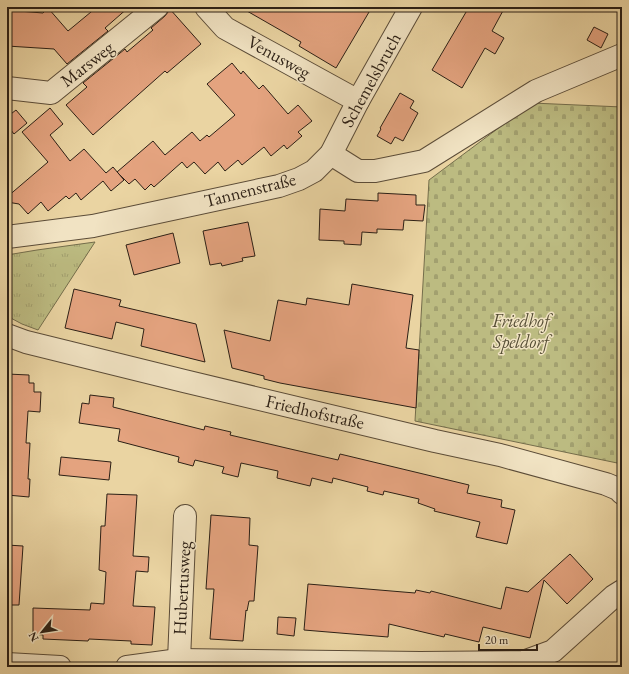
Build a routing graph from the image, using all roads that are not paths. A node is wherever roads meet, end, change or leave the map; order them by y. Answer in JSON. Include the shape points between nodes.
{"nodes":[{"id":1,"x":157,"y":7,"type":"edge"},
{"id":2,"x":206,"y":7,"type":"edge"},
{"id":3,"x":411,"y":7,"type":"edge"},
{"id":4,"x":622,"y":55,"type":"edge"},
{"id":5,"x":7,"y":88,"type":"edge"},
{"id":6,"x":358,"y":101,"type":"junction"},
{"id":7,"x":331,"y":154,"type":"junction"},
{"id":8,"x":7,"y":237,"type":"edge"},
{"id":9,"x":7,"y":335,"type":"edge"},
{"id":10,"x":622,"y":493,"type":"edge"},
{"id":11,"x":186,"y":516,"type":"dead end"},
{"id":12,"x":622,"y":591,"type":"edge"},
{"id":13,"x":179,"y":660,"type":"junction"},
{"id":14,"x":7,"y":664,"type":"edge"},
{"id":15,"x":60,"y":667,"type":"edge"},
{"id":16,"x":127,"y":667,"type":"edge"}],
"edges":[{"from":1,"to":5,"type":"street","name":"Marsweg","via":[[51,93]]},
{"from":2,"to":6,"type":"street","name":"Venusweg","via":[[226,28]]},
{"from":3,"to":6,"type":"street","name":"Schemelsbruch"},
{"from":4,"to":7,"type":"street","via":[[536,91],[424,161],[358,172]]},
{"from":6,"to":7,"type":"street","name":"Schemelsbruch"},
{"from":7,"to":8,"type":"street","name":"Tannenstraße","via":[[314,171],[279,186],[93,226]]},
{"from":9,"to":10,"type":"street","name":"Friedhofstraße","via":[[184,381],[500,455],[606,484]]},
{"from":11,"to":13,"type":"street","name":"Hubertusweg"},
{"from":12,"to":13,"type":"street","name":"Hubertusweg","via":[[553,651],[523,662]]},
{"from":13,"to":16,"type":"street","name":"Hubertusweg"},
{"from":14,"to":15,"type":"street"}]}
